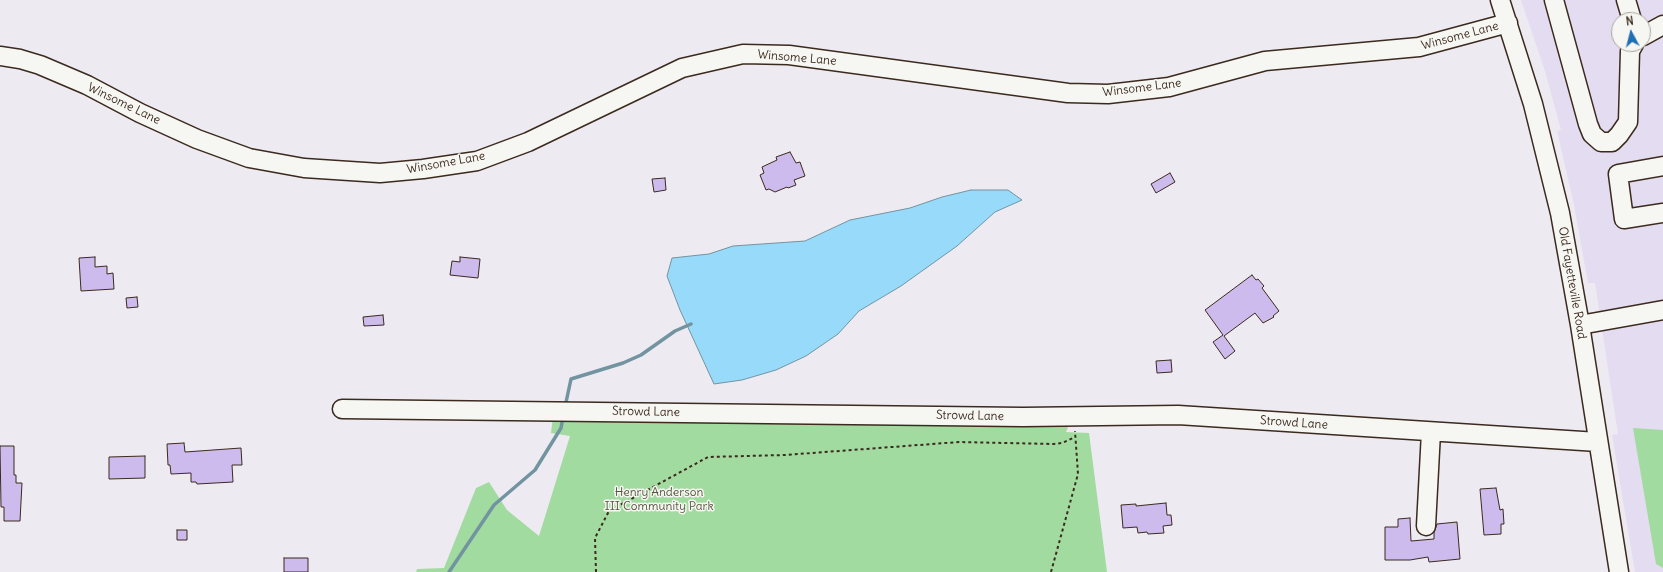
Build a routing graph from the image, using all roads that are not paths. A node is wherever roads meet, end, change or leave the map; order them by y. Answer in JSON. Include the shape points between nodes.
{"nodes":[{"id":1,"x":1500,"y":0,"type":"edge"},
{"id":2,"x":1554,"y":0,"type":"edge"},
{"id":3,"x":1626,"y":0,"type":"edge"},
{"id":4,"x":1630,"y":12,"type":"edge"},
{"id":5,"x":1508,"y":23,"type":"junction"},
{"id":6,"x":1663,"y":26,"type":"edge"},
{"id":7,"x":1651,"y":32,"type":"edge"},
{"id":8,"x":1630,"y":52,"type":"edge"},
{"id":9,"x":0,"y":56,"type":"edge"},
{"id":10,"x":1663,"y":166,"type":"edge"},
{"id":11,"x":1663,"y":213,"type":"edge"},
{"id":12,"x":1663,"y":310,"type":"edge"},
{"id":13,"x":1580,"y":325,"type":"junction"},
{"id":14,"x":342,"y":409,"type":"dead end"},
{"id":15,"x":1431,"y":432,"type":"junction"},
{"id":16,"x":1598,"y":442,"type":"junction"},
{"id":17,"x":1426,"y":526,"type":"dead end"},
{"id":18,"x":1619,"y":572,"type":"edge"}],
"edges":[{"from":1,"to":5,"type":"street","name":"Old Fayetteville Road"},
{"from":2,"to":8,"type":"street","via":[[1588,124],[1592,134],[1601,142],[1612,142],[1628,122]]},
{"from":3,"to":4,"type":"street"},
{"from":5,"to":9,"type":"street","name":"Winsome Lane","via":[[1419,48],[1266,61],[1169,87],[1108,94],[1068,93],[789,55],[743,54],[682,68],[528,142],[477,160],[380,173],[304,168],[249,158],[140,113],[87,85],[40,65]]},
{"from":5,"to":13,"type":"street","name":"Old Fayetteville Road","via":[[1533,104],[1560,212]]},
{"from":6,"to":7,"type":"street"},
{"from":10,"to":11,"type":"street","via":[[1618,174],[1624,219]]},
{"from":12,"to":13,"type":"street"},
{"from":13,"to":16,"type":"street","name":"Old Fayetteville Road"},
{"from":14,"to":15,"type":"street","name":"Strowd Lane","via":[[1023,417],[1178,415]]},
{"from":15,"to":16,"type":"street","name":"Strowd Lane"},
{"from":15,"to":17,"type":"street"},
{"from":16,"to":18,"type":"street","name":"Old Fayetteville Road"}]}
